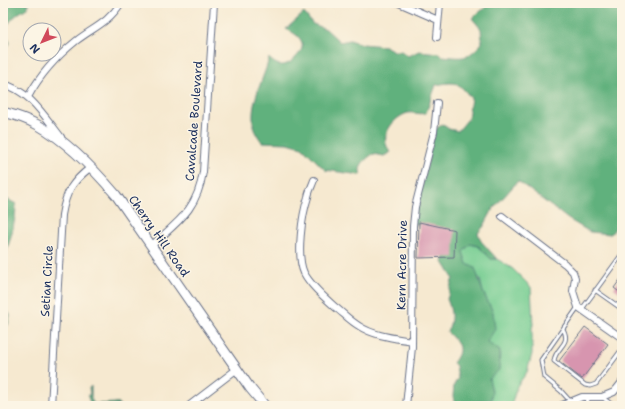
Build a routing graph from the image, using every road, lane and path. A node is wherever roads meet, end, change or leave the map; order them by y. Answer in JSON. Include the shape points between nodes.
{"nodes":[{"id":1,"x":120,"y":3,"type":"edge"},
{"id":2,"x":214,"y":3,"type":"edge"},
{"id":3,"x":399,"y":3,"type":"edge"},
{"id":4,"x":440,"y":3,"type":"edge"},
{"id":5,"x":438,"y":20,"type":"junction"},
{"id":6,"x":437,"y":37,"type":"dead end"},
{"id":7,"x":3,"y":84,"type":"edge"},
{"id":8,"x":28,"y":97,"type":"junction"},
{"id":9,"x":437,"y":104,"type":"dead end"},
{"id":10,"x":3,"y":112,"type":"edge"},
{"id":11,"x":69,"y":148,"type":"junction"},
{"id":12,"x":91,"y":167,"type":"junction"},
{"id":13,"x":314,"y":180,"type":"dead end"},
{"id":14,"x":502,"y":216,"type":"dead end"},
{"id":15,"x":151,"y":246,"type":"junction"},
{"id":16,"x":622,"y":254,"type":"edge"},
{"id":17,"x":596,"y":290,"type":"junction"},
{"id":18,"x":580,"y":308,"type":"junction"},
{"id":19,"x":622,"y":309,"type":"edge"},
{"id":20,"x":563,"y":328,"type":"junction"},
{"id":21,"x":622,"y":338,"type":"edge"},
{"id":22,"x":412,"y":341,"type":"junction"},
{"id":23,"x":622,"y":349,"type":"edge"},
{"id":24,"x":237,"y":368,"type":"junction"},
{"id":25,"x":622,"y":382,"type":"edge"},
{"id":26,"x":590,"y":397,"type":"junction"},
{"id":27,"x":602,"y":397,"type":"junction"},
{"id":28,"x":570,"y":401,"type":"junction"},
{"id":29,"x":190,"y":405,"type":"edge"},
{"id":30,"x":51,"y":406,"type":"edge"},
{"id":31,"x":264,"y":406,"type":"edge"},
{"id":32,"x":406,"y":406,"type":"edge"},
{"id":33,"x":560,"y":406,"type":"edge"},
{"id":34,"x":584,"y":406,"type":"edge"},
{"id":35,"x":614,"y":406,"type":"edge"}],
"edges":[{"from":1,"to":8,"type":"street","via":[[106,21],[76,41],[50,64]]},
{"from":2,"to":15,"type":"street","name":"Cavalcade Boulevard","via":[[200,189],[184,216]]},
{"from":3,"to":5,"type":"street"},
{"from":4,"to":5,"type":"street"},
{"from":5,"to":6,"type":"street"},
{"from":7,"to":8,"type":"street","via":[[17,88]]},
{"from":8,"to":11,"type":"street"},
{"from":9,"to":22,"type":"street","name":"Kern Acre Drive","via":[[434,132],[415,207]]},
{"from":10,"to":11,"type":"main road","name":"Cherry Hill Road","via":[[38,125]]},
{"from":11,"to":12,"type":"main road","name":"Cherry Hill Road"},
{"from":12,"to":15,"type":"main road","name":"Cherry Hill Road","via":[[116,196]]},
{"from":12,"to":30,"type":"street","name":"Setian Circle","via":[[70,188],[63,208]]},
{"from":13,"to":22,"type":"street","via":[[305,210],[300,246],[301,260],[309,280],[360,327],[381,335]]},
{"from":14,"to":18,"type":"street","via":[[573,272],[573,292]]},
{"from":15,"to":24,"type":"main road","name":"Cherry Hill Road"},
{"from":16,"to":17,"type":"lane"},
{"from":17,"to":18,"type":"lane"},
{"from":17,"to":19,"type":"lane"},
{"from":18,"to":20,"type":"lane"},
{"from":18,"to":21,"type":"street"},
{"from":20,"to":23,"type":"lane","via":[[566,339],[554,361],[585,385],[596,384]]},
{"from":20,"to":28,"type":"lane","via":[[541,360],[544,377]]},
{"from":22,"to":32,"type":"street","name":"Kern Acre Drive"},
{"from":24,"to":29,"type":"street"},
{"from":24,"to":31,"type":"main road","name":"Cherry Hill Road"},
{"from":25,"to":27,"type":"street","via":[[614,392]]},
{"from":26,"to":27,"type":"street"},
{"from":26,"to":28,"type":"street"},
{"from":26,"to":34,"type":"lane"},
{"from":27,"to":35,"type":"lane"},
{"from":28,"to":33,"type":"street"}]}
